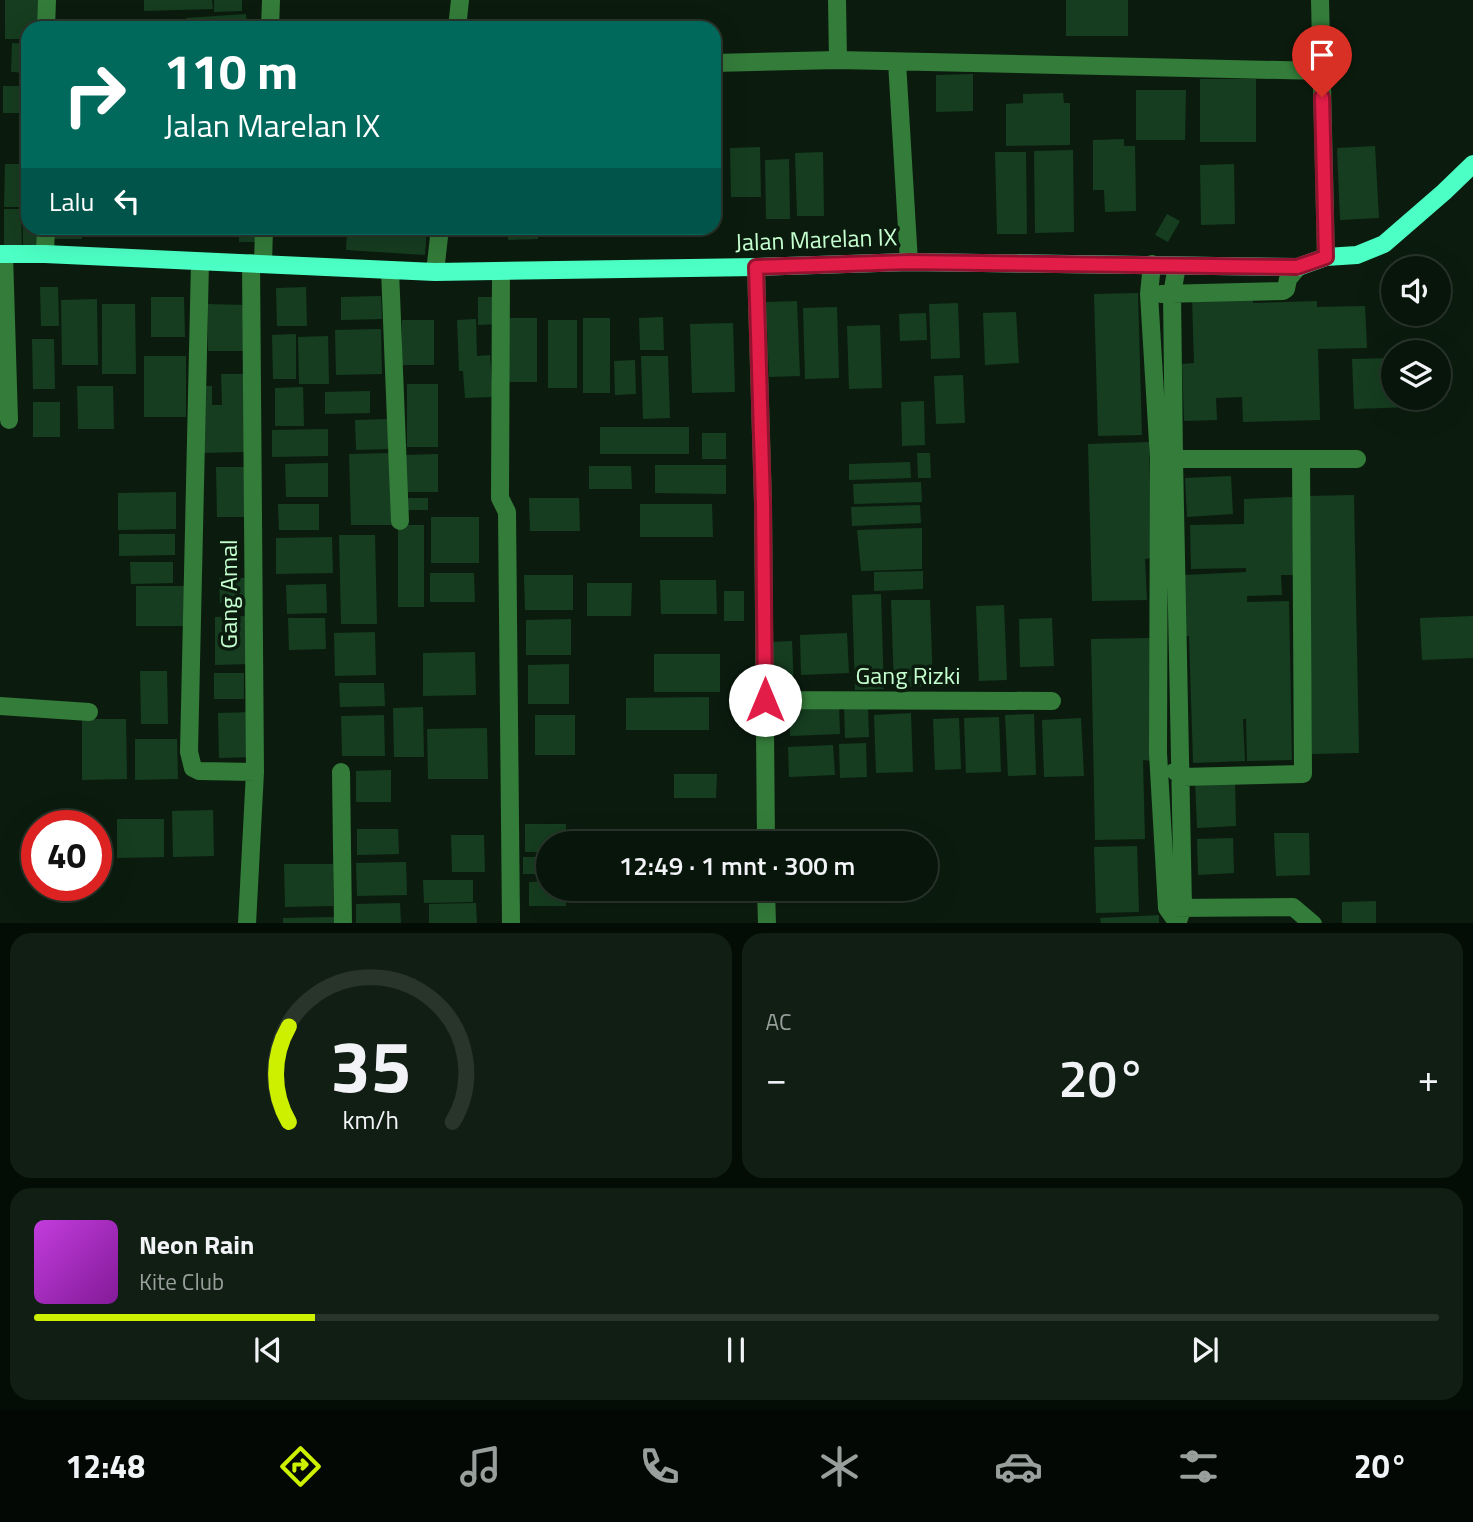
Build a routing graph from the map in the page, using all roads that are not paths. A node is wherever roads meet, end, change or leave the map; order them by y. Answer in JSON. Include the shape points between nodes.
{"nodes":[{"id":1,"x":47,"y":0,"type":"edge"},
{"id":2,"x":271,"y":0,"type":"edge"},
{"id":3,"x":460,"y":0,"type":"edge"},
{"id":4,"x":837,"y":0,"type":"edge"},
{"id":5,"x":1320,"y":0,"type":"edge"},
{"id":6,"x":46,"y":21,"type":"edge"},
{"id":7,"x":270,"y":21,"type":"edge"},
{"id":8,"x":458,"y":21,"type":"edge"},
{"id":9,"x":838,"y":60,"type":"junction"},
{"id":10,"x":721,"y":62,"type":"edge"},
{"id":11,"x":897,"y":62,"type":"junction"},
{"id":12,"x":1321,"y":71,"type":"junction"},
{"id":13,"x":1473,"y":164,"type":"edge"},
{"id":14,"x":46,"y":235,"type":"edge"},
{"id":15,"x":263,"y":235,"type":"edge"},
{"id":16,"x":439,"y":235,"type":"edge"},
{"id":17,"x":2,"y":254,"type":"edge"},
{"id":18,"x":46,"y":254,"type":"junction"},
{"id":19,"x":1326,"y":257,"type":"junction"},
{"id":20,"x":200,"y":262,"type":"junction"},
{"id":21,"x":909,"y":262,"type":"junction"},
{"id":22,"x":257,"y":263,"type":"junction"},
{"id":23,"x":1152,"y":264,"type":"junction"},
{"id":24,"x":1177,"y":266,"type":"junction"},
{"id":25,"x":756,"y":267,"type":"junction"},
{"id":26,"x":1297,"y":267,"type":"junction"},
{"id":27,"x":390,"y":270,"type":"junction"},
{"id":28,"x":500,"y":271,"type":"junction"},
{"id":29,"x":435,"y":272,"type":"junction"},
{"id":30,"x":1149,"y":294,"type":"junction"},
{"id":31,"x":1172,"y":294,"type":"junction"},
{"id":32,"x":9,"y":420,"type":"dead end"},
{"id":33,"x":1166,"y":459,"type":"junction"},
{"id":34,"x":1357,"y":459,"type":"dead end"},
{"id":35,"x":1301,"y":460,"type":"junction"},
{"id":36,"x":400,"y":521,"type":"dead end"},
{"id":37,"x":765,"y":700,"type":"junction"},
{"id":38,"x":1052,"y":701,"type":"dead end"},
{"id":39,"x":0,"y":706,"type":"edge"},
{"id":40,"x":89,"y":712,"type":"dead end"},
{"id":41,"x":1158,"y":753,"type":"junction"},
{"id":42,"x":255,"y":772,"type":"junction"},
{"id":43,"x":341,"y":772,"type":"dead end"},
{"id":44,"x":1181,"y":777,"type":"junction"},
{"id":45,"x":766,"y":831,"type":"edge"},
{"id":46,"x":766,"y":901,"type":"edge"},
{"id":47,"x":1176,"y":915,"type":"edge"},
{"id":48,"x":247,"y":923,"type":"edge"},
{"id":49,"x":343,"y":923,"type":"edge"},
{"id":50,"x":511,"y":923,"type":"edge"},
{"id":51,"x":767,"y":923,"type":"edge"},
{"id":52,"x":1313,"y":923,"type":"edge"}],
"edges":[{"from":1,"to":6,"type":"street"},
{"from":2,"to":7,"type":"street"},
{"from":3,"to":8,"type":"street"},
{"from":4,"to":9,"type":"street"},
{"from":5,"to":12,"type":"street"},
{"from":9,"to":10,"type":"street"},
{"from":9,"to":11,"type":"street"},
{"from":11,"to":12,"type":"street"},
{"from":11,"to":21,"type":"street"},
{"from":12,"to":19,"type":"street"},
{"from":13,"to":19,"type":"main road","name":"Jalan Marelan IX","via":[[1384,244],[1357,255]]},
{"from":14,"to":18,"type":"street"},
{"from":15,"to":22,"type":"street","name":"Gang Amal"},
{"from":16,"to":29,"type":"street"},
{"from":17,"to":18,"type":"main road","name":"Jalan Marelan IX"},
{"from":17,"to":32,"type":"street"},
{"from":18,"to":20,"type":"main road","name":"Jalan Marelan IX"},
{"from":19,"to":26,"type":"main road","name":"Jalan Marelan IX"},
{"from":20,"to":22,"type":"main road","name":"Jalan Marelan IX"},
{"from":20,"to":42,"type":"street","via":[[189,752],[198,771]]},
{"from":21,"to":23,"type":"main road","name":"Jalan Marelan IX"},
{"from":21,"to":25,"type":"main road","name":"Jalan Marelan IX"},
{"from":22,"to":27,"type":"main road","name":"Jalan Marelan IX"},
{"from":22,"to":42,"type":"street","name":"Gang Amal"},
{"from":23,"to":24,"type":"main road","name":"Jalan Marelan IX"},
{"from":23,"to":30,"type":"street"},
{"from":24,"to":26,"type":"main road","name":"Jalan Marelan IX"},
{"from":24,"to":31,"type":"street"},
{"from":25,"to":28,"type":"main road","name":"Jalan Marelan IX"},
{"from":25,"to":37,"type":"street"},
{"from":26,"to":31,"type":"street","via":[[1283,290]]},
{"from":27,"to":29,"type":"main road","name":"Jalan Marelan IX"},
{"from":27,"to":36,"type":"street"},
{"from":28,"to":29,"type":"main road","name":"Jalan Marelan IX"},
{"from":28,"to":50,"type":"street","via":[[500,498],[507,512]]},
{"from":30,"to":31,"type":"street"},
{"from":30,"to":33,"type":"street"},
{"from":31,"to":33,"type":"street"},
{"from":33,"to":35,"type":"street"},
{"from":33,"to":41,"type":"street"},
{"from":33,"to":44,"type":"street"},
{"from":34,"to":35,"type":"street"},
{"from":35,"to":44,"type":"street","via":[[1303,774]]},
{"from":37,"to":38,"type":"street","name":"Gang Rizki"},
{"from":37,"to":45,"type":"street"},
{"from":39,"to":40,"type":"street"},
{"from":41,"to":44,"type":"street"},
{"from":41,"to":47,"type":"street"},
{"from":42,"to":48,"type":"street","name":"Gang Amal"},
{"from":43,"to":49,"type":"street"},
{"from":44,"to":47,"type":"street"},
{"from":46,"to":51,"type":"street"},
{"from":47,"to":52,"type":"street","via":[[1293,908]]}]}
